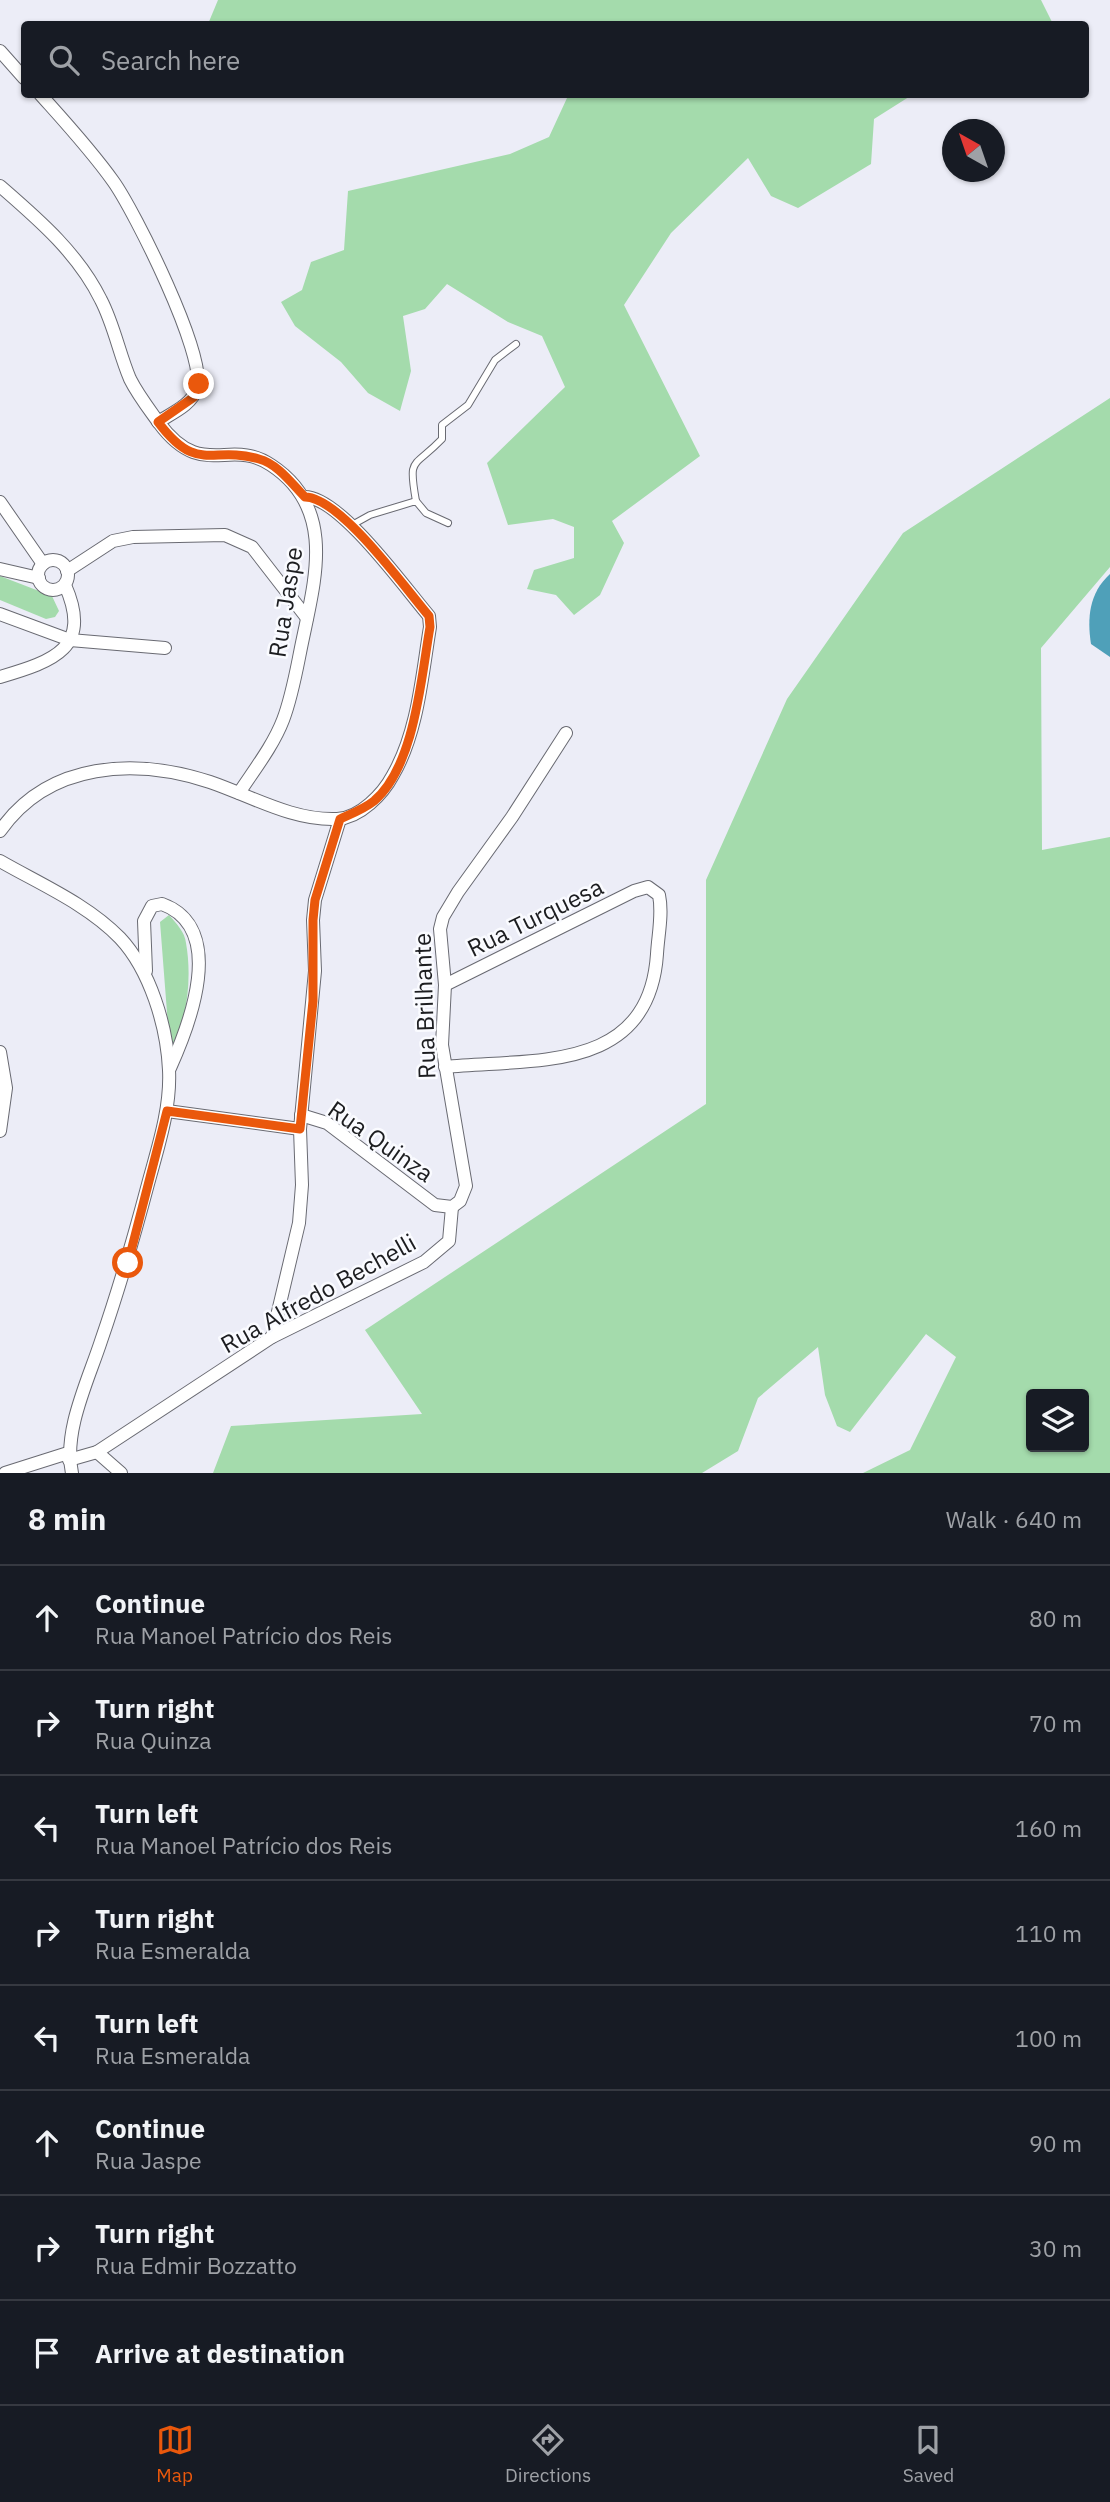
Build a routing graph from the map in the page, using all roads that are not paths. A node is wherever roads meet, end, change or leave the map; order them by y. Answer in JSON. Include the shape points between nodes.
{"nodes":[{"id":1,"x":0,"y":51,"type":"edge"},
{"id":2,"x":21,"y":75,"type":"edge"},
{"id":3,"x":43,"y":98,"type":"edge"},
{"id":4,"x":0,"y":186,"type":"edge"},
{"id":5,"x":516,"y":344,"type":"dead end"},
{"id":6,"x":158,"y":422,"type":"junction"},
{"id":7,"x":305,"y":497,"type":"junction"},
{"id":8,"x":416,"y":501,"type":"junction"},
{"id":9,"x":0,"y":502,"type":"edge"},
{"id":10,"x":448,"y":523,"type":"dead end"},
{"id":11,"x":351,"y":526,"type":"junction"},
{"id":12,"x":43,"y":564,"type":"junction"},
{"id":13,"x":0,"y":569,"type":"edge"},
{"id":14,"x":67,"y":571,"type":"junction"},
{"id":15,"x":38,"y":578,"type":"junction"},
{"id":16,"x":65,"y":585,"type":"junction"},
{"id":17,"x":0,"y":614,"type":"edge"},
{"id":18,"x":307,"y":618,"type":"junction"},
{"id":19,"x":70,"y":640,"type":"junction"},
{"id":20,"x":165,"y":648,"type":"dead end"},
{"id":21,"x":0,"y":677,"type":"edge"},
{"id":22,"x":566,"y":733,"type":"dead end"},
{"id":23,"x":239,"y":793,"type":"junction"},
{"id":24,"x":340,"y":819,"type":"junction"},
{"id":25,"x":0,"y":831,"type":"edge"},
{"id":26,"x":0,"y":861,"type":"edge"},
{"id":27,"x":146,"y":975,"type":"junction"},
{"id":28,"x":445,"y":985,"type":"junction"},
{"id":29,"x":0,"y":1052,"type":"edge"},
{"id":30,"x":445,"y":1067,"type":"junction"},
{"id":31,"x":170,"y":1069,"type":"junction"},
{"id":32,"x":167,"y":1111,"type":"junction"},
{"id":33,"x":301,"y":1115,"type":"junction"},
{"id":34,"x":300,"y":1129,"type":"junction"},
{"id":35,"x":0,"y":1131,"type":"edge"},
{"id":36,"x":452,"y":1207,"type":"junction"},
{"id":37,"x":272,"y":1337,"type":"junction"},
{"id":38,"x":97,"y":1452,"type":"junction"},
{"id":39,"x":70,"y":1462,"type":"edge"},
{"id":40,"x":5,"y":1473,"type":"edge"},
{"id":41,"x":121,"y":1473,"type":"edge"}],
"edges":[{"from":1,"to":2,"type":"street"},
{"from":3,"to":6,"type":"street","via":[[114,182],[160,269],[185,330],[199,384],[194,397]]},
{"from":4,"to":6,"type":"street","name":"Rua Jaspe","via":[[45,225],[100,296],[130,378]]},
{"from":5,"to":8,"type":"lane","via":[[495,360],[468,405],[442,425],[442,439],[413,463]]},
{"from":6,"to":7,"type":"street","name":"Rua Jaspe","via":[[176,444],[194,454],[261,459]]},
{"from":7,"to":11,"type":"street","via":[[327,504]]},
{"from":7,"to":18,"type":"street","name":"Rua Jaspe","via":[[316,533],[318,561]]},
{"from":8,"to":10,"type":"lane","via":[[426,513]]},
{"from":8,"to":11,"type":"lane"},
{"from":9,"to":12,"type":"street"},
{"from":11,"to":24,"type":"street","via":[[429,616],[430,627],[405,752],[374,800]]},
{"from":12,"to":14,"type":"street","via":[[57,561]]},
{"from":12,"to":15,"type":"street"},
{"from":13,"to":15,"type":"street"},
{"from":14,"to":16,"type":"street"},
{"from":14,"to":18,"type":"street","via":[[113,541],[225,536],[252,547]]},
{"from":15,"to":16,"type":"street","via":[[52,590]]},
{"from":16,"to":19,"type":"street","via":[[77,622]]},
{"from":17,"to":19,"type":"street"},
{"from":18,"to":23,"type":"street","name":"Rua Jaspe","via":[[282,722]]},
{"from":19,"to":20,"type":"street"},
{"from":19,"to":21,"type":"street","via":[[50,657]]},
{"from":22,"to":28,"type":"street","name":"Rua Brilhante","via":[[443,917]]},
{"from":23,"to":24,"type":"street","via":[[295,813]]},
{"from":23,"to":25,"type":"street","via":[[207,781],[149,770],[100,768],[42,790]]},
{"from":24,"to":33,"type":"street","via":[[315,900],[314,981]]},
{"from":26,"to":27,"type":"street","via":[[91,914],[119,937]]},
{"from":27,"to":31,"type":"street"},
{"from":27,"to":31,"type":"street","via":[[144,921],[152,906],[162,904],[184,921],[198,953],[196,1001]]},
{"from":28,"to":30,"type":"street","name":"Rua Brilhante"},
{"from":28,"to":30,"type":"street","name":"Rua Turquesa","via":[[643,887],[655,890],[660,903],[652,983],[641,1009],[623,1029],[581,1055],[547,1062]]},
{"from":29,"to":35,"type":"street","via":[[6,1088]]},
{"from":30,"to":36,"type":"street","name":"Rua Brilhante","via":[[466,1186]]},
{"from":31,"to":32,"type":"street"},
{"from":32,"to":34,"type":"street","name":"Rua Quinza"},
{"from":32,"to":39,"type":"street","via":[[128,1263],[84,1391]]},
{"from":33,"to":34,"type":"street"},
{"from":33,"to":36,"type":"street","name":"Rua Quinza","via":[[327,1123],[435,1205]]},
{"from":34,"to":37,"type":"street","via":[[299,1223]]},
{"from":36,"to":37,"type":"street","name":"Rua Alfredo Bechelli","via":[[449,1241],[424,1262]]},
{"from":37,"to":38,"type":"street","name":"Rua Alfredo Bechelli"},
{"from":38,"to":39,"type":"street","name":"Rua Alfredo Bechelli"},
{"from":38,"to":41,"type":"street"},
{"from":39,"to":40,"type":"street","name":"Rua Alfredo Bechelli"}]}
